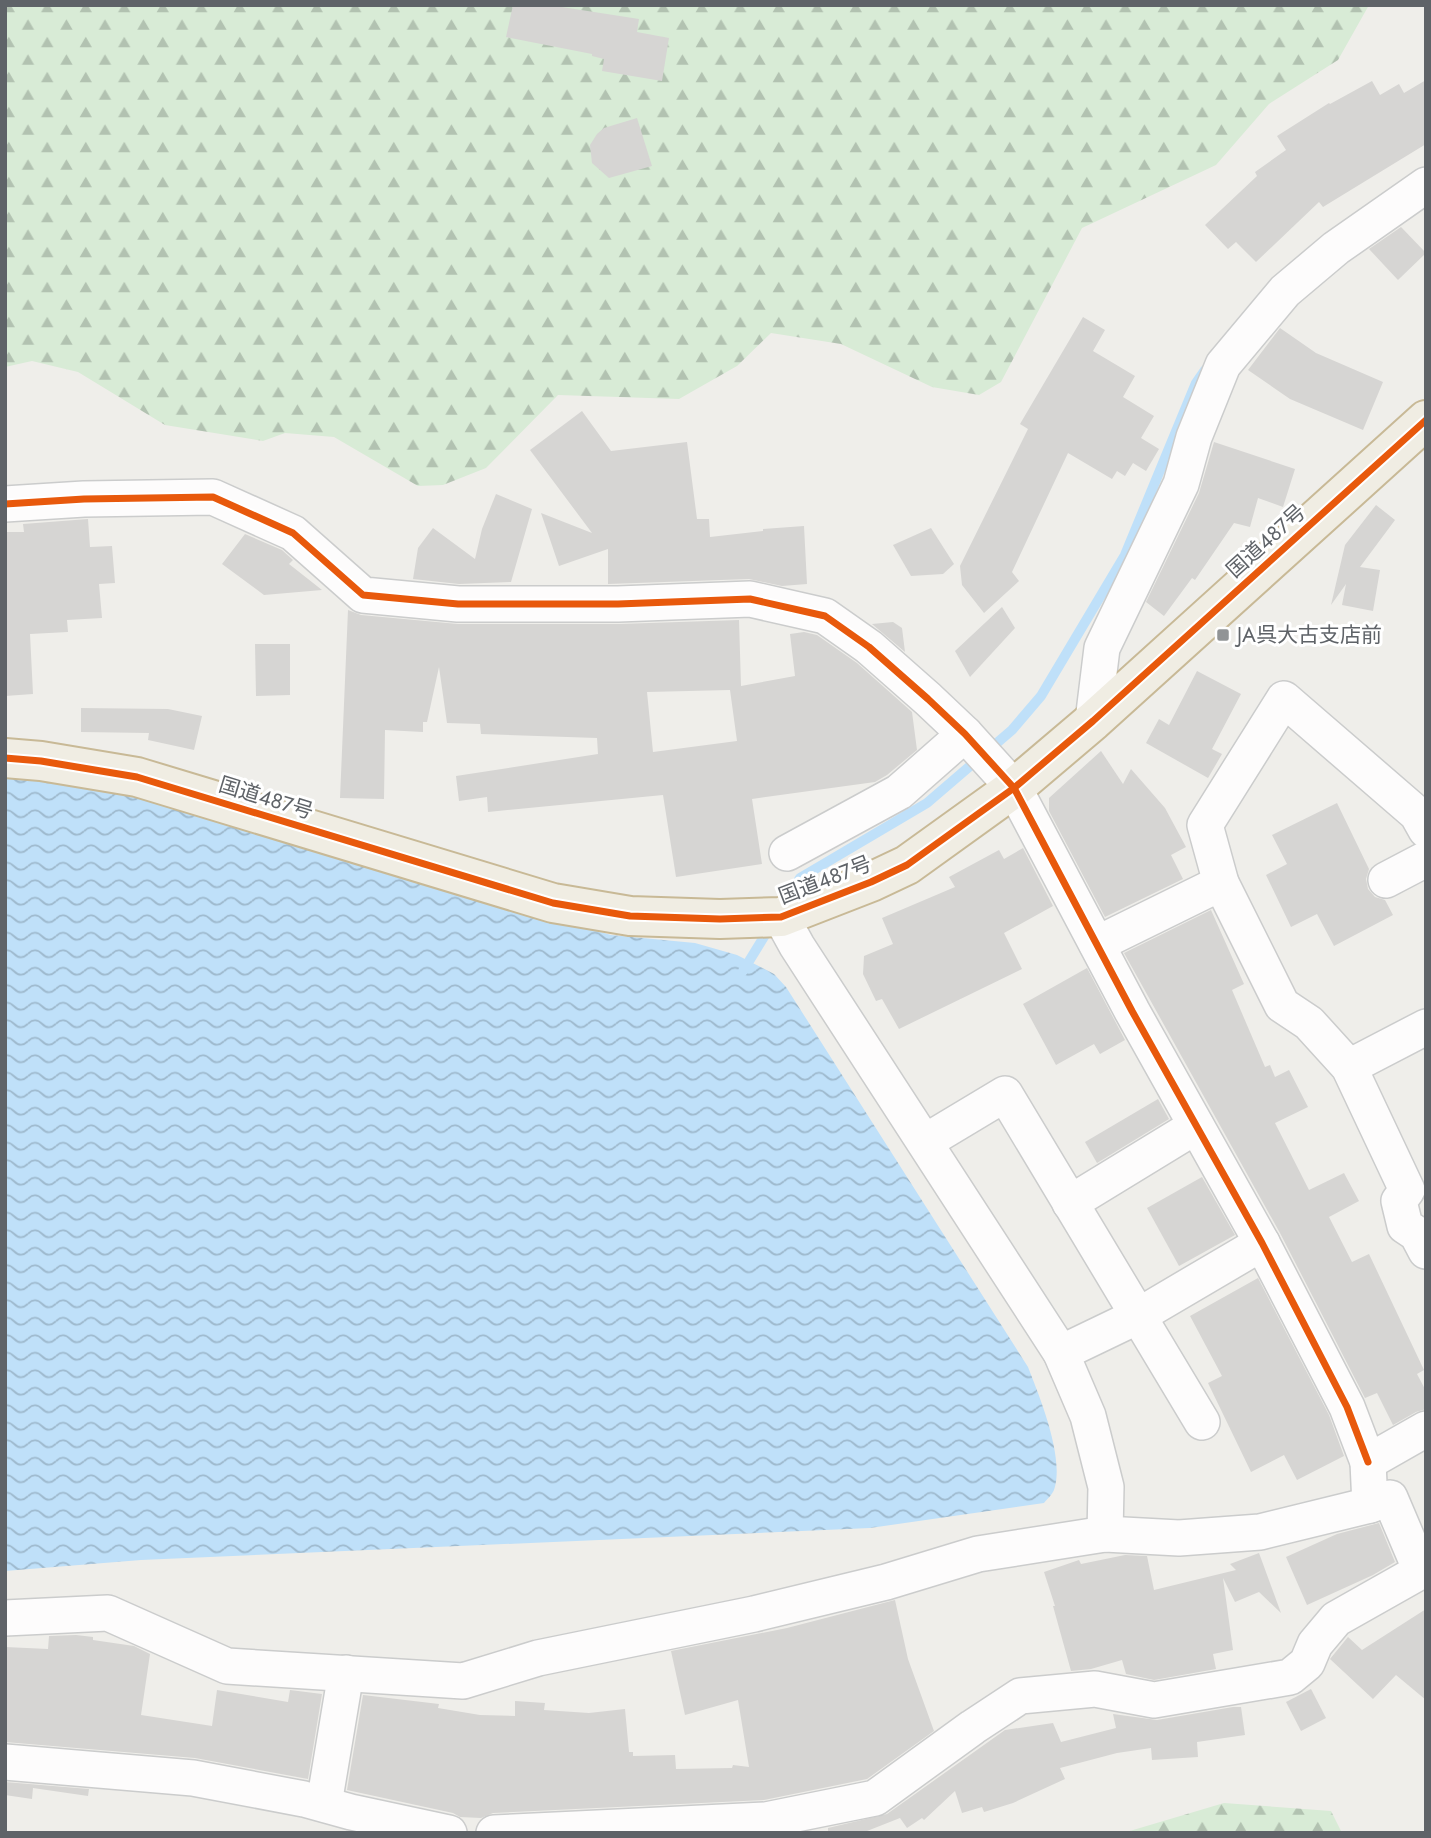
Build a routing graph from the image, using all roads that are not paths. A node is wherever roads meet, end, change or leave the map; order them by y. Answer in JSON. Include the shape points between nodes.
{"nodes":[{"id":1,"x":1426,"y":185,"type":"edge"},
{"id":2,"x":1426,"y":420,"type":"edge"},
{"id":3,"x":5,"y":504,"type":"edge"},
{"id":4,"x":1093,"y":721,"type":"junction"},
{"id":5,"x":965,"y":734,"type":"junction"},
{"id":6,"x":5,"y":758,"type":"edge"},
{"id":7,"x":1014,"y":788,"type":"junction"},
{"id":8,"x":1426,"y":830,"type":"edge"},
{"id":9,"x":788,"y":853,"type":"dead end"},
{"id":10,"x":1426,"y":859,"type":"edge"},
{"id":11,"x":1386,"y":880,"type":"dead end"},
{"id":12,"x":1221,"y":883,"type":"junction"},
{"id":13,"x":781,"y":917,"type":"junction"},
{"id":14,"x":1097,"y":944,"type":"junction"},
{"id":15,"x":1426,"y":1027,"type":"edge"},
{"id":16,"x":1349,"y":1067,"type":"junction"},
{"id":17,"x":1196,"y":1126,"type":"junction"},
{"id":18,"x":925,"y":1142,"type":"junction"},
{"id":19,"x":1070,"y":1203,"type":"junction"},
{"id":20,"x":1262,"y":1243,"type":"junction"},
{"id":21,"x":1426,"y":1251,"type":"edge"},
{"id":22,"x":1138,"y":1316,"type":"junction"},
{"id":23,"x":1061,"y":1353,"type":"junction"},
{"id":24,"x":1202,"y":1422,"type":"dead end"},
{"id":25,"x":1426,"y":1429,"type":"edge"},
{"id":26,"x":1368,"y":1462,"type":"junction"},
{"id":27,"x":1370,"y":1504,"type":"junction"},
{"id":28,"x":1105,"y":1534,"type":"junction"},
{"id":29,"x":5,"y":1618,"type":"edge"},
{"id":30,"x":346,"y":1673,"type":"junction"},
{"id":31,"x":5,"y":1762,"type":"edge"},
{"id":32,"x":324,"y":1804,"type":"junction"},
{"id":33,"x":449,"y":1833,"type":"edge"},
{"id":34,"x":494,"y":1833,"type":"edge"}],
"edges":[{"from":1,"to":4,"type":"street","via":[[1336,248],[1285,291],[1223,365],[1181,484],[1102,648]]},
{"from":2,"to":4,"type":"highway","name":"国道487号"},
{"from":3,"to":5,"type":"street","via":[[213,497],[293,533],[363,595],[458,604],[750,599],[825,616],[869,648]]},
{"from":4,"to":7,"type":"highway","name":"国道487号"},
{"from":5,"to":7,"type":"street"},
{"from":5,"to":9,"type":"street","via":[[899,792]]},
{"from":6,"to":13,"type":"highway","name":"国道487号","via":[[137,777],[553,902],[630,916]]},
{"from":7,"to":13,"type":"highway","name":"国道487号","via":[[906,865]]},
{"from":7,"to":14,"type":"street"},
{"from":8,"to":12,"type":"street","via":[[1417,814],[1284,699],[1205,825]]},
{"from":10,"to":11,"type":"street"},
{"from":12,"to":14,"type":"street"},
{"from":12,"to":16,"type":"street","via":[[1282,1004],[1309,1023]]},
{"from":13,"to":18,"type":"street"},
{"from":14,"to":17,"type":"street"},
{"from":15,"to":16,"type":"street"},
{"from":16,"to":21,"type":"street","via":[[1407,1190],[1399,1201],[1405,1226],[1417,1234]]},
{"from":17,"to":19,"type":"street"},
{"from":17,"to":20,"type":"street"},
{"from":18,"to":19,"type":"street","via":[[1005,1094]]},
{"from":18,"to":23,"type":"street"},
{"from":19,"to":22,"type":"street"},
{"from":20,"to":22,"type":"street"},
{"from":20,"to":26,"type":"street","via":[[1347,1407]]},
{"from":22,"to":23,"type":"street"},
{"from":22,"to":24,"type":"street"},
{"from":23,"to":28,"type":"street","via":[[1088,1416],[1097,1452],[1105,1487]]},
{"from":25,"to":26,"type":"street"},
{"from":26,"to":27,"type":"street"},
{"from":27,"to":28,"type":"street","via":[[1260,1532],[1179,1538]]},
{"from":27,"to":34,"type":"street","via":[[1390,1498],[1421,1571],[1336,1619],[1315,1644],[1307,1663],[1290,1677],[1154,1700],[1095,1689],[1020,1696],[875,1798],[765,1820]]},
{"from":28,"to":30,"type":"street","via":[[978,1554],[886,1582],[538,1658],[463,1681]]},
{"from":29,"to":30,"type":"street","via":[[108,1613],[227,1666]]},
{"from":30,"to":32,"type":"street"},
{"from":31,"to":32,"type":"street","via":[[193,1778]]},
{"from":32,"to":33,"type":"street"}]}
